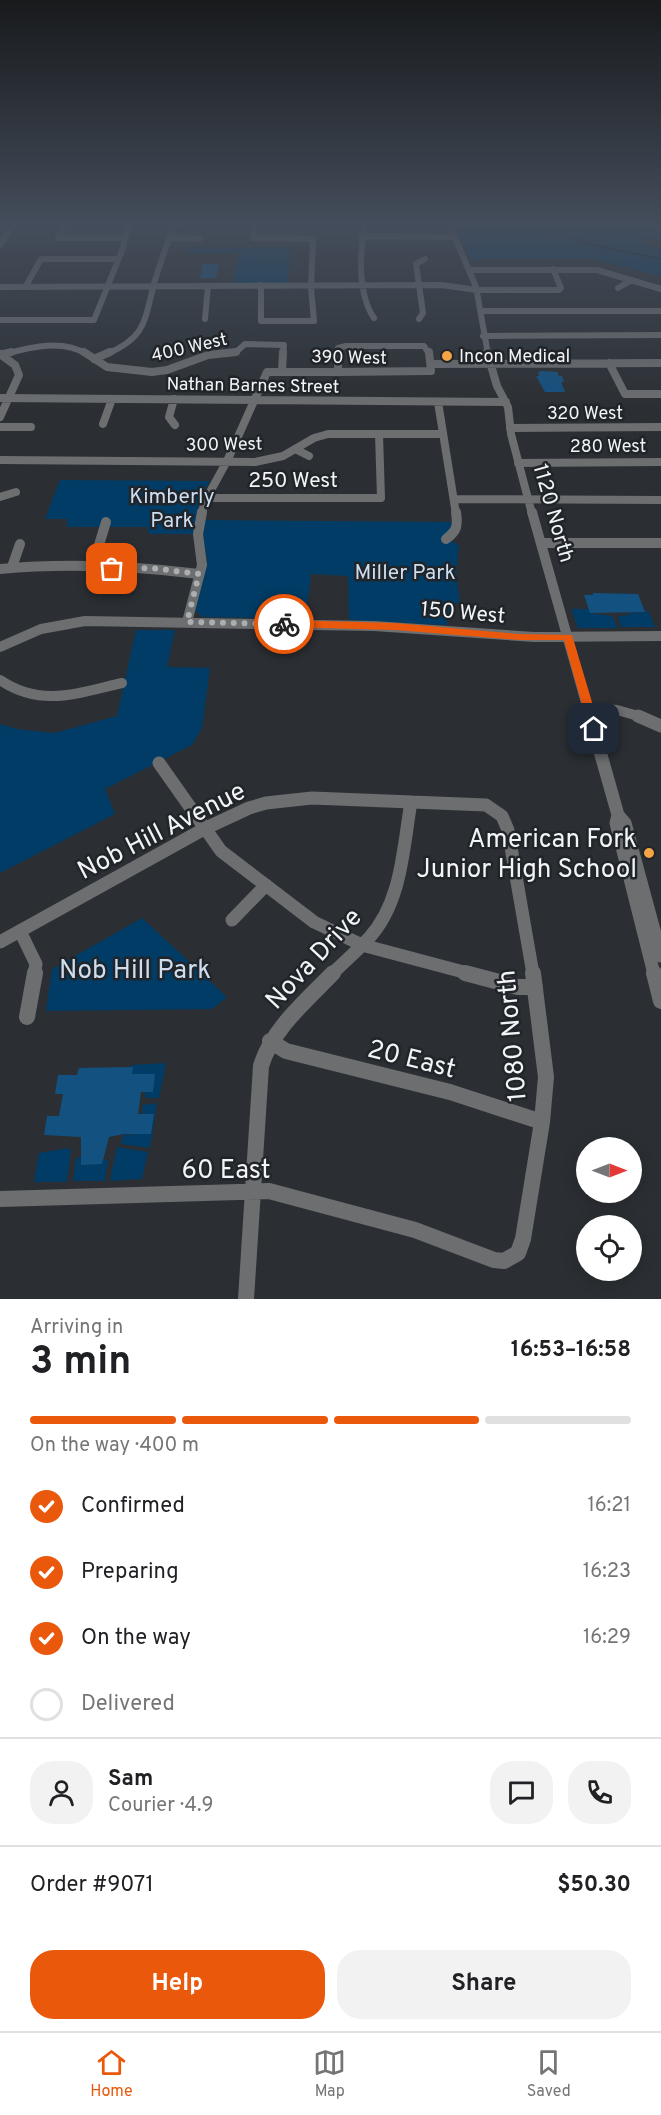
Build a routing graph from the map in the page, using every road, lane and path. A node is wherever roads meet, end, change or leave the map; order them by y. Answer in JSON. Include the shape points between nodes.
{"nodes":[{"id":1,"x":27,"y":286,"type":"edge"},
{"id":2,"x":107,"y":286,"type":"edge"},
{"id":3,"x":153,"y":286,"type":"edge"},
{"id":4,"x":208,"y":286,"type":"edge"},
{"id":5,"x":261,"y":287,"type":"edge"},
{"id":6,"x":312,"y":287,"type":"edge"},
{"id":7,"x":364,"y":287,"type":"edge"},
{"id":8,"x":418,"y":287,"type":"edge"},
{"id":9,"x":457,"y":287,"type":"edge"},
{"id":10,"x":476,"y":287,"type":"edge"},
{"id":11,"x":559,"y":287,"type":"edge"},
{"id":12,"x":477,"y":290,"type":"junction"},
{"id":13,"x":25,"y":295,"type":"dead end"},
{"id":14,"x":482,"y":311,"type":"junction"},
{"id":15,"x":661,"y":311,"type":"edge"},
{"id":16,"x":374,"y":318,"type":"dead end"},
{"id":17,"x":419,"y":318,"type":"dead end"},
{"id":18,"x":205,"y":319,"type":"dead end"},
{"id":19,"x":0,"y":320,"type":"edge"},
{"id":20,"x":661,"y":335,"type":"edge"},
{"id":21,"x":483,"y":336,"type":"junction"},
{"id":22,"x":0,"y":355,"type":"edge"},
{"id":23,"x":94,"y":359,"type":"junction"},
{"id":24,"x":609,"y":363,"type":"junction"},
{"id":25,"x":661,"y":363,"type":"edge"},
{"id":26,"x":490,"y":364,"type":"junction"},
{"id":27,"x":431,"y":368,"type":"junction"},
{"id":28,"x":282,"y":371,"type":"junction"},
{"id":29,"x":338,"y":372,"type":"junction"},
{"id":30,"x":661,"y":394,"type":"edge"},
{"id":31,"x":0,"y":398,"type":"edge"},
{"id":32,"x":10,"y":398,"type":"junction"},
{"id":33,"x":112,"y":399,"type":"junction"},
{"id":34,"x":174,"y":399,"type":"junction"},
{"id":35,"x":254,"y":400,"type":"junction"},
{"id":36,"x":438,"y":402,"type":"junction"},
{"id":37,"x":506,"y":402,"type":"junction"},
{"id":38,"x":0,"y":417,"type":"edge"},
{"id":39,"x":103,"y":424,"type":"dead end"},
{"id":40,"x":175,"y":425,"type":"dead end"},
{"id":41,"x":0,"y":427,"type":"edge"},
{"id":42,"x":661,"y":427,"type":"edge"},
{"id":43,"x":31,"y":428,"type":"dead end"},
{"id":44,"x":510,"y":428,"type":"junction"},
{"id":45,"x":379,"y":434,"type":"junction"},
{"id":46,"x":443,"y":434,"type":"junction"},
{"id":47,"x":297,"y":450,"type":"junction"},
{"id":48,"x":309,"y":456,"type":"dead end"},
{"id":49,"x":0,"y":460,"type":"edge"},
{"id":50,"x":226,"y":462,"type":"junction"},
{"id":51,"x":661,"y":462,"type":"edge"},
{"id":52,"x":518,"y":463,"type":"junction"},
{"id":53,"x":16,"y":492,"type":"dead end"},
{"id":54,"x":0,"y":497,"type":"edge"},
{"id":55,"x":206,"y":498,"type":"junction"},
{"id":56,"x":454,"y":499,"type":"junction"},
{"id":57,"x":529,"y":499,"type":"junction"},
{"id":58,"x":661,"y":500,"type":"edge"},
{"id":59,"x":106,"y":522,"type":"dead end"},
{"id":60,"x":446,"y":539,"type":"dead end"},
{"id":61,"x":541,"y":543,"type":"junction"},
{"id":62,"x":661,"y":543,"type":"edge"},
{"id":63,"x":20,"y":544,"type":"dead end"},
{"id":64,"x":12,"y":567,"type":"junction"},
{"id":65,"x":92,"y":568,"type":"junction"},
{"id":66,"x":0,"y":569,"type":"edge"},
{"id":67,"x":199,"y":574,"type":"junction"},
{"id":68,"x":187,"y":622,"type":"junction"},
{"id":69,"x":661,"y":636,"type":"edge"},
{"id":70,"x":568,"y":637,"type":"junction"},
{"id":71,"x":0,"y":647,"type":"edge"},
{"id":72,"x":0,"y":680,"type":"edge"},
{"id":73,"x":122,"y":683,"type":"dead end"},
{"id":74,"x":588,"y":708,"type":"junction"},
{"id":75,"x":661,"y":726,"type":"edge"},
{"id":76,"x":159,"y":763,"type":"dead end"},
{"id":77,"x":411,"y":802,"type":"junction"},
{"id":78,"x":497,"y":811,"type":"joint"},
{"id":79,"x":618,"y":814,"type":"junction"},
{"id":80,"x":204,"y":829,"type":"junction"},
{"id":81,"x":266,"y":885,"type":"junction"},
{"id":82,"x":232,"y":920,"type":"dead end"},
{"id":83,"x":20,"y":931,"type":"junction"},
{"id":84,"x":0,"y":942,"type":"edge"},
{"id":85,"x":362,"y":945,"type":"junction"},
{"id":86,"x":661,"y":956,"type":"edge"},
{"id":87,"x":535,"y":987,"type":"junction"},
{"id":88,"x":661,"y":1001,"type":"edge"},
{"id":89,"x":27,"y":1017,"type":"dead end"},
{"id":90,"x":270,"y":1041,"type":"junction"},
{"id":91,"x":542,"y":1122,"type":"junction"},
{"id":92,"x":253,"y":1192,"type":"junction"},
{"id":93,"x":0,"y":1199,"type":"edge"},
{"id":94,"x":513,"y":1258,"type":"joint"},
{"id":95,"x":246,"y":1299,"type":"edge"}],
"edges":[{"from":1,"to":13,"type":"street"},
{"from":2,"to":19,"type":"street","via":[[93,320]]},
{"from":3,"to":23,"type":"street","via":[[146,319],[134,340]]},
{"from":4,"to":18,"type":"street"},
{"from":5,"to":6,"type":"street","via":[[261,321],[314,321]]},
{"from":7,"to":16,"type":"street","via":[[368,312]]},
{"from":8,"to":17,"type":"street","via":[[423,313]]},
{"from":9,"to":12,"type":"street"},
{"from":10,"to":12,"type":"street","name":"1120 North"},
{"from":11,"to":12,"type":"street"},
{"from":12,"to":14,"type":"street","name":"1120 North"},
{"from":14,"to":15,"type":"street"},
{"from":14,"to":21,"type":"street","name":"1120 North"},
{"from":20,"to":21,"type":"street"},
{"from":21,"to":26,"type":"street","name":"1120 North"},
{"from":22,"to":23,"type":"street","name":"400 West","via":[[25,347],[57,345]]},
{"from":22,"to":32,"type":"street","via":[[19,371]]},
{"from":23,"to":28,"type":"street","name":"400 West","via":[[113,368],[158,371],[208,355],[236,352],[245,344],[284,345]]},
{"from":24,"to":25,"type":"street"},
{"from":24,"to":26,"type":"street"},
{"from":24,"to":30,"type":"street","via":[[625,394]]},
{"from":26,"to":27,"type":"street"},
{"from":26,"to":37,"type":"street","name":"1120 North"},
{"from":27,"to":29,"type":"street","name":"390 West"},
{"from":27,"to":29,"type":"street","via":[[427,347],[339,347]]},
{"from":28,"to":29,"type":"street","name":"390 West"},
{"from":28,"to":35,"type":"street","name":"390 West","via":[[267,372]]},
{"from":31,"to":32,"type":"street","name":"Nathan Barnes Street"},
{"from":32,"to":33,"type":"street","name":"Nathan Barnes Street"},
{"from":32,"to":38,"type":"street"},
{"from":33,"to":34,"type":"street","name":"Nathan Barnes Street"},
{"from":33,"to":39,"type":"street"},
{"from":34,"to":35,"type":"street","name":"Nathan Barnes Street"},
{"from":34,"to":40,"type":"street","via":[[169,417]]},
{"from":35,"to":36,"type":"street","name":"Nathan Barnes Street"},
{"from":35,"to":50,"type":"street"},
{"from":36,"to":37,"type":"street","name":"Nathan Barnes Street"},
{"from":36,"to":46,"type":"street"},
{"from":37,"to":44,"type":"street","name":"1120 North"},
{"from":41,"to":43,"type":"street"},
{"from":42,"to":44,"type":"street","name":"320 West"},
{"from":44,"to":52,"type":"street","name":"1120 North"},
{"from":45,"to":46,"type":"street","name":"300 West"},
{"from":45,"to":47,"type":"street","name":"300 West","via":[[328,434]]},
{"from":45,"to":55,"type":"street","name":"250 West","via":[[381,498]]},
{"from":46,"to":56,"type":"street"},
{"from":47,"to":48,"type":"street"},
{"from":47,"to":50,"type":"street","name":"300 West","via":[[264,461]]},
{"from":49,"to":50,"type":"street","name":"300 West"},
{"from":50,"to":55,"type":"street"},
{"from":51,"to":52,"type":"street","name":"280 West"},
{"from":52,"to":57,"type":"street","name":"1120 North"},
{"from":53,"to":54,"type":"street"},
{"from":55,"to":67,"type":"street","via":[[198,534],[202,558]]},
{"from":56,"to":57,"type":"street"},
{"from":56,"to":60,"type":"street","via":[[458,524],[455,533]]},
{"from":57,"to":58,"type":"street"},
{"from":57,"to":61,"type":"street","name":"1120 North"},
{"from":59,"to":65,"type":"street"},
{"from":61,"to":62,"type":"street"},
{"from":61,"to":70,"type":"street","name":"1120 North"},
{"from":63,"to":64,"type":"street"},
{"from":64,"to":65,"type":"street"},
{"from":64,"to":66,"type":"street"},
{"from":65,"to":67,"type":"street","via":[[152,568]]},
{"from":67,"to":68,"type":"street"},
{"from":68,"to":70,"type":"street","name":"150 West","via":[[374,626]]},
{"from":68,"to":71,"type":"street","name":"150 West","via":[[72,622],[37,630]]},
{"from":69,"to":70,"type":"street","name":"150 West"},
{"from":70,"to":74,"type":"street","name":"1120 North"},
{"from":72,"to":73,"type":"street","via":[[19,692],[52,698]]},
{"from":74,"to":75,"type":"street","via":[[628,712]]},
{"from":74,"to":79,"type":"street","name":"1120 North"},
{"from":76,"to":80,"type":"street"},
{"from":77,"to":78,"type":"street","name":"Nob Hill Avenue","via":[[481,804]]},
{"from":77,"to":80,"type":"street","name":"Nob Hill Avenue","via":[[281,800],[249,808]]},
{"from":77,"to":85,"type":"street","name":"Nova Drive","via":[[393,898]]},
{"from":78,"to":87,"type":"street","name":"1080 North","via":[[508,831]]},
{"from":79,"to":86,"type":"street","name":"1120 North","via":[[626,823]]},
{"from":79,"to":88,"type":"street","name":"1120 North","via":[[616,823]]},
{"from":80,"to":81,"type":"street","via":[[221,851]]},
{"from":80,"to":83,"type":"street","name":"Nob Hill Avenue"},
{"from":81,"to":82,"type":"street"},
{"from":81,"to":85,"type":"street","via":[[314,922]]},
{"from":83,"to":84,"type":"street","name":"Nob Hill Avenue"},
{"from":83,"to":89,"type":"street","via":[[36,964]]},
{"from":85,"to":87,"type":"street","via":[[518,987]]},
{"from":85,"to":90,"type":"street","name":"Nova Drive"},
{"from":87,"to":91,"type":"street","name":"1080 North","via":[[546,1077]]},
{"from":90,"to":91,"type":"street","name":"20 East","via":[[286,1051],[450,1092]]},
{"from":90,"to":92,"type":"street","via":[[261,1066]]},
{"from":91,"to":94,"type":"street","name":"1080 North","via":[[523,1239]]},
{"from":92,"to":93,"type":"street","name":"60 East"},
{"from":92,"to":94,"type":"street","name":"60 East","via":[[269,1191],[408,1228],[494,1260]]},
{"from":92,"to":95,"type":"street"}]}
